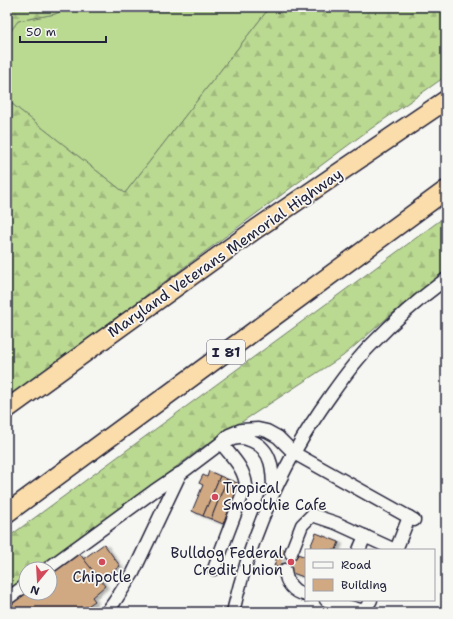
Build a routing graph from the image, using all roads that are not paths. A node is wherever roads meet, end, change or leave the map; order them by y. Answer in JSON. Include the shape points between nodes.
{"nodes":[{"id":1,"x":446,"y":96,"type":"edge"},
{"id":2,"x":446,"y":100,"type":"edge"},
{"id":3,"x":412,"y":123,"type":"junction"},
{"id":4,"x":446,"y":190,"type":"edge"},
{"id":5,"x":446,"y":279,"type":"edge"},
{"id":6,"x":7,"y":409,"type":"edge"},
{"id":7,"x":221,"y":443,"type":"junction"},
{"id":8,"x":294,"y":453,"type":"junction"},
{"id":9,"x":180,"y":474,"type":"junction"},
{"id":10,"x":273,"y":495,"type":"junction"},
{"id":11,"x":7,"y":513,"type":"edge"},
{"id":12,"x":365,"y":536,"type":"junction"},
{"id":13,"x":359,"y":549,"type":"edge"},
{"id":14,"x":394,"y":549,"type":"edge"},
{"id":15,"x":396,"y":549,"type":"edge"},
{"id":16,"x":291,"y":553,"type":"tunnel mouth"},
{"id":17,"x":58,"y":561,"type":"edge"},
{"id":18,"x":214,"y":569,"type":"dead end"},
{"id":19,"x":285,"y":570,"type":"tunnel mouth"},
{"id":20,"x":18,"y":591,"type":"edge"},
{"id":21,"x":305,"y":595,"type":"edge"},
{"id":22,"x":7,"y":599,"type":"edge"},
{"id":23,"x":333,"y":601,"type":"edge"},
{"id":24,"x":370,"y":601,"type":"edge"},
{"id":25,"x":106,"y":612,"type":"edge"},
{"id":26,"x":233,"y":612,"type":"edge"},
{"id":27,"x":364,"y":612,"type":"edge"}],
"edges":[{"from":1,"to":3,"type":"highway"},
{"from":2,"to":3,"type":"highway","name":"Maryland Veterans Memorial Highway"},
{"from":3,"to":6,"type":"highway","name":"Maryland Veterans Memorial Highway","via":[[256,230]]},
{"from":4,"to":11,"type":"highway","number":"I 81"},
{"from":5,"to":8,"type":"street","via":[[416,302],[370,346],[322,407]]},
{"from":7,"to":8,"type":"street","via":[[229,434],[258,428],[278,437]]},
{"from":7,"to":9,"type":"street"},
{"from":7,"to":10,"type":"street","via":[[241,437],[260,445],[270,460]]},
{"from":7,"to":18,"type":"street","via":[[240,466],[246,484]]},
{"from":8,"to":10,"type":"street"},
{"from":8,"to":15,"type":"street","via":[[412,518]]},
{"from":9,"to":17,"type":"street"},
{"from":9,"to":25,"type":"street","via":[[133,573]]},
{"from":10,"to":26,"type":"street","via":[[251,546]]},
{"from":12,"to":13,"type":"street"},
{"from":12,"to":14,"type":"street"},
{"from":12,"to":16,"type":"street","via":[[312,515],[302,525]]},
{"from":19,"to":21,"type":"street","via":[[290,586]]},
{"from":20,"to":22,"type":"street"},
{"from":23,"to":27,"type":"street"},
{"from":24,"to":27,"type":"street"}]}
